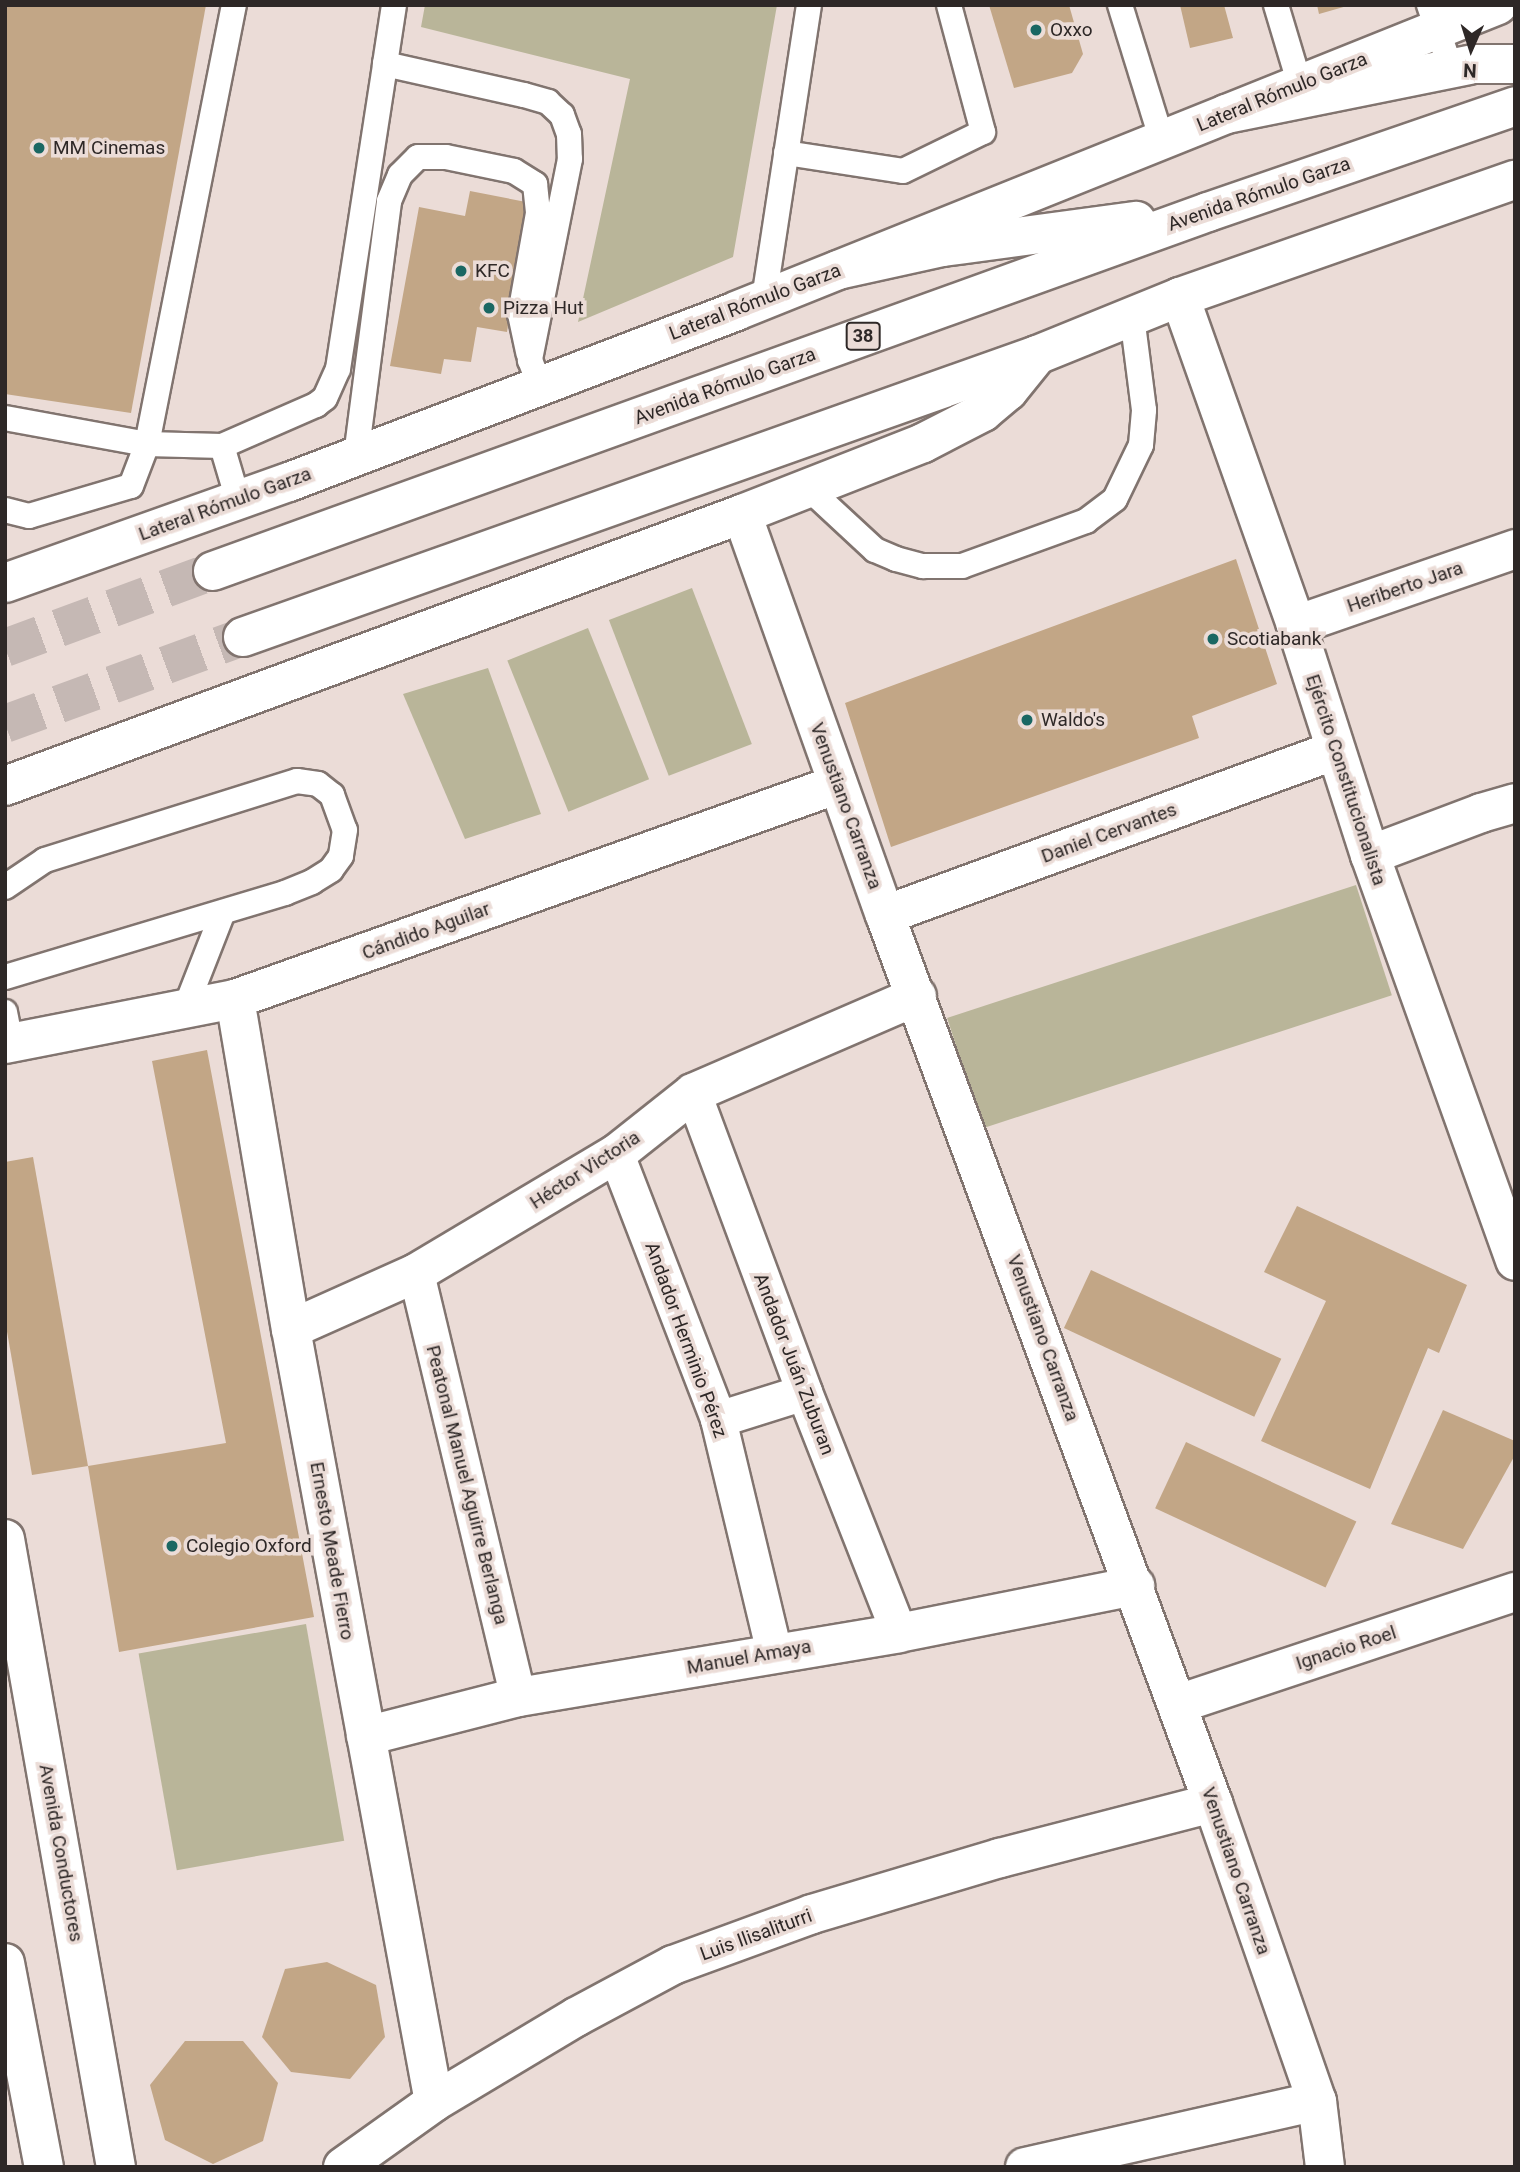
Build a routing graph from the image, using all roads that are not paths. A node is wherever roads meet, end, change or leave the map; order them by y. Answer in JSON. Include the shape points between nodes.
{"nodes":[{"id":1,"x":234,"y":5,"type":"edge"},
{"id":2,"x":394,"y":5,"type":"edge"},
{"id":3,"x":809,"y":5,"type":"edge"},
{"id":4,"x":949,"y":5,"type":"edge"},
{"id":5,"x":1120,"y":5,"type":"edge"},
{"id":6,"x":1276,"y":5,"type":"edge"},
{"id":7,"x":1498,"y":5,"type":"edge"},
{"id":8,"x":1433,"y":17,"type":"edge"},
{"id":9,"x":385,"y":64,"type":"junction"},
{"id":10,"x":1515,"y":64,"type":"edge"},
{"id":11,"x":1451,"y":69,"type":"junction"},
{"id":12,"x":1300,"y":85,"type":"junction"},
{"id":13,"x":1515,"y":106,"type":"edge"},
{"id":14,"x":1226,"y":114,"type":"junction"},
{"id":15,"x":1161,"y":141,"type":"junction"},
{"id":16,"x":786,"y":153,"type":"junction"},
{"id":17,"x":1515,"y":180,"type":"edge"},
{"id":18,"x":1208,"y":212,"type":"junction"},
{"id":19,"x":838,"y":270,"type":"junction"},
{"id":20,"x":1180,"y":298,"type":"junction"},
{"id":21,"x":764,"y":299,"type":"junction"},
{"id":22,"x":1132,"y":316,"type":"junction"},
{"id":23,"x":1037,"y":355,"type":"junction"},
{"id":24,"x":535,"y":373,"type":"junction"},
{"id":25,"x":5,"y":418,"type":"edge"},
{"id":26,"x":147,"y":444,"type":"junction"},
{"id":27,"x":222,"y":446,"type":"junction"},
{"id":28,"x":356,"y":456,"type":"junction"},
{"id":29,"x":808,"y":488,"type":"junction"},
{"id":30,"x":238,"y":500,"type":"junction"},
{"id":31,"x":5,"y":510,"type":"edge"},
{"id":32,"x":742,"y":514,"type":"junction"},
{"id":33,"x":1515,"y":549,"type":"edge"},
{"id":34,"x":213,"y":571,"type":"tunnel mouth"},
{"id":35,"x":5,"y":583,"type":"edge"},
{"id":36,"x":1296,"y":625,"type":"junction"},
{"id":37,"x":243,"y":637,"type":"tunnel mouth"},
{"id":38,"x":1334,"y":751,"type":"junction"},
{"id":39,"x":838,"y":784,"type":"junction"},
{"id":40,"x":5,"y":786,"type":"edge"},
{"id":41,"x":1515,"y":803,"type":"edge"},
{"id":42,"x":1370,"y":855,"type":"junction"},
{"id":43,"x":5,"y":887,"type":"edge"},
{"id":44,"x":223,"y":912,"type":"junction"},
{"id":45,"x":885,"y":915,"type":"junction"},
{"id":46,"x":5,"y":977,"type":"edge"},
{"id":47,"x":917,"y":996,"type":"junction"},
{"id":48,"x":235,"y":999,"type":"junction"},
{"id":49,"x":186,"y":1009,"type":"junction"},
{"id":50,"x":7,"y":1033,"type":"edge"},
{"id":51,"x":694,"y":1093,"type":"junction"},
{"id":52,"x":616,"y":1153,"type":"junction"},
{"id":53,"x":1515,"y":1261,"type":"edge"},
{"id":54,"x":416,"y":1273,"type":"junction"},
{"id":55,"x":291,"y":1329,"type":"junction"},
{"id":56,"x":804,"y":1392,"type":"junction"},
{"id":57,"x":718,"y":1419,"type":"junction"},
{"id":58,"x":5,"y":1539,"type":"edge"},
{"id":59,"x":1135,"y":1586,"type":"junction"},
{"id":60,"x":1515,"y":1592,"type":"edge"},
{"id":61,"x":899,"y":1633,"type":"junction"},
{"id":62,"x":774,"y":1652,"type":"junction"},
{"id":63,"x":518,"y":1697,"type":"junction"},
{"id":64,"x":1178,"y":1704,"type":"junction"},
{"id":65,"x":366,"y":1736,"type":"junction"},
{"id":66,"x":1213,"y":1803,"type":"junction"},
{"id":67,"x":5,"y":1963,"type":"edge"},
{"id":68,"x":1317,"y":2101,"type":"junction"},
{"id":69,"x":434,"y":2102,"type":"junction"},
{"id":70,"x":44,"y":2167,"type":"edge"},
{"id":71,"x":116,"y":2167,"type":"edge"},
{"id":72,"x":344,"y":2167,"type":"edge"},
{"id":73,"x":1025,"y":2167,"type":"edge"},
{"id":74,"x":1325,"y":2167,"type":"edge"}],
"edges":[{"from":1,"to":26,"type":"lane"},
{"from":2,"to":9,"type":"lane"},
{"from":3,"to":16,"type":"lane"},
{"from":4,"to":16,"type":"lane","via":[[983,132],[902,171]]},
{"from":5,"to":15,"type":"lane"},
{"from":6,"to":12,"type":"lane"},
{"from":7,"to":8,"type":"street","name":"Lateral Rómulo Garza"},
{"from":8,"to":11,"type":"lane"},
{"from":8,"to":12,"type":"street","name":"Lateral Rómulo Garza"},
{"from":9,"to":24,"type":"lane","via":[[524,95],[548,103],[562,115],[570,159]]},
{"from":9,"to":27,"type":"lane","via":[[331,388],[316,405]]},
{"from":10,"to":11,"type":"street"},
{"from":11,"to":14,"type":"street"},
{"from":12,"to":14,"type":"street","name":"Lateral Rómulo Garza"},
{"from":13,"to":18,"type":"street","name":"Avenida Rómulo Garza","number":"38"},
{"from":14,"to":15,"type":"street","name":"Lateral Rómulo Garza"},
{"from":15,"to":19,"type":"street","name":"Lateral Rómulo Garza"},
{"from":16,"to":21,"type":"lane"},
{"from":17,"to":20,"type":"street"},
{"from":18,"to":19,"type":"street","via":[[943,247]]},
{"from":18,"to":34,"type":"street","name":"Avenida Rómulo Garza","number":"38"},
{"from":19,"to":21,"type":"street","name":"Lateral Rómulo Garza"},
{"from":20,"to":22,"type":"street"},
{"from":20,"to":36,"type":"street","name":"Ejército Constitucionalista"},
{"from":21,"to":24,"type":"street","name":"Lateral Rómulo Garza"},
{"from":22,"to":23,"type":"street"},
{"from":22,"to":29,"type":"lane","via":[[1144,410],[1141,445],[1115,499],[1086,521],[962,566],[923,566],[875,550]]},
{"from":23,"to":29,"type":"street","via":[[1009,391],[983,412],[923,443]]},
{"from":23,"to":37,"type":"street"},
{"from":24,"to":28,"type":"street","name":"Lateral Rómulo Garza"},
{"from":24,"to":28,"type":"lane","via":[[520,314],[538,214],[535,184],[514,171],[446,157],[418,158],[400,175],[389,201]]},
{"from":25,"to":26,"type":"lane"},
{"from":26,"to":27,"type":"lane"},
{"from":26,"to":31,"type":"lane","via":[[131,486],[29,516]]},
{"from":27,"to":30,"type":"lane"},
{"from":28,"to":30,"type":"street","name":"Lateral Rómulo Garza"},
{"from":29,"to":32,"type":"street"},
{"from":30,"to":35,"type":"street","name":"Lateral Rómulo Garza"},
{"from":32,"to":39,"type":"street","name":"Venustiano Carranza"},
{"from":32,"to":40,"type":"street"},
{"from":33,"to":36,"type":"street","name":"Heriberto Jara"},
{"from":36,"to":38,"type":"street","name":"Ejército Constitucionalista"},
{"from":38,"to":42,"type":"street","name":"Ejército Constitucionalista"},
{"from":38,"to":45,"type":"street","name":"Daniel Cervantes"},
{"from":39,"to":45,"type":"street","name":"Venustiano Carranza"},
{"from":39,"to":48,"type":"street","name":"Cándido Aguilar"},
{"from":41,"to":42,"type":"street"},
{"from":42,"to":53,"type":"street","name":"Ejército Constitucionalista"},
{"from":43,"to":44,"type":"lane","via":[[45,860],[297,781],[318,785],[332,795],[341,812],[344,843],[331,870],[285,893]]},
{"from":44,"to":46,"type":"lane"},
{"from":44,"to":49,"type":"lane"},
{"from":45,"to":47,"type":"street","name":"Venustiano Carranza"},
{"from":47,"to":51,"type":"street","name":"Héctor Victoria"},
{"from":47,"to":59,"type":"street","name":"Venustiano Carranza"},
{"from":48,"to":49,"type":"street","name":"Cándido Aguilar"},
{"from":48,"to":55,"type":"street","name":"Ernesto Meade Fierro"},
{"from":49,"to":50,"type":"street","name":"Cándido Aguilar"},
{"from":51,"to":52,"type":"street","name":"Héctor Victoria"},
{"from":51,"to":56,"type":"street","name":"Andador Juán Zuburan"},
{"from":52,"to":54,"type":"street","name":"Héctor Victoria"},
{"from":52,"to":57,"type":"street","name":"Andador Herminio Pérez"},
{"from":54,"to":55,"type":"street","name":"Héctor Victoria"},
{"from":54,"to":63,"type":"street","name":"Peatonal Manuel Aguirre Berlanga"},
{"from":55,"to":65,"type":"street","name":"Ernesto Meade Fierro"},
{"from":56,"to":57,"type":"street"},
{"from":56,"to":61,"type":"street","name":"Andador Juán Zuburan"},
{"from":57,"to":62,"type":"street","name":"Andador Herminio Pérez"},
{"from":58,"to":71,"type":"street","name":"Avenida Conductores"},
{"from":59,"to":61,"type":"street","name":"Manuel Amaya"},
{"from":59,"to":64,"type":"street","name":"Venustiano Carranza"},
{"from":60,"to":64,"type":"street","name":"Ignacio Roel"},
{"from":61,"to":62,"type":"street","name":"Manuel Amaya"},
{"from":62,"to":63,"type":"street","name":"Manuel Amaya"},
{"from":63,"to":65,"type":"street","name":"Manuel Amaya"},
{"from":64,"to":66,"type":"street","name":"Venustiano Carranza"},
{"from":65,"to":69,"type":"street","name":"Ernesto Meade Fierro"},
{"from":66,"to":68,"type":"street","name":"Venustiano Carranza"},
{"from":66,"to":69,"type":"street","name":"Luis Ilisaliturri","via":[[987,1861],[812,1914],[673,1965]]},
{"from":67,"to":70,"type":"street"},
{"from":68,"to":73,"type":"street"},
{"from":68,"to":74,"type":"street","name":"Venustiano Carranza"},
{"from":69,"to":72,"type":"street","name":"Luis Ilisaliturri"}]}
